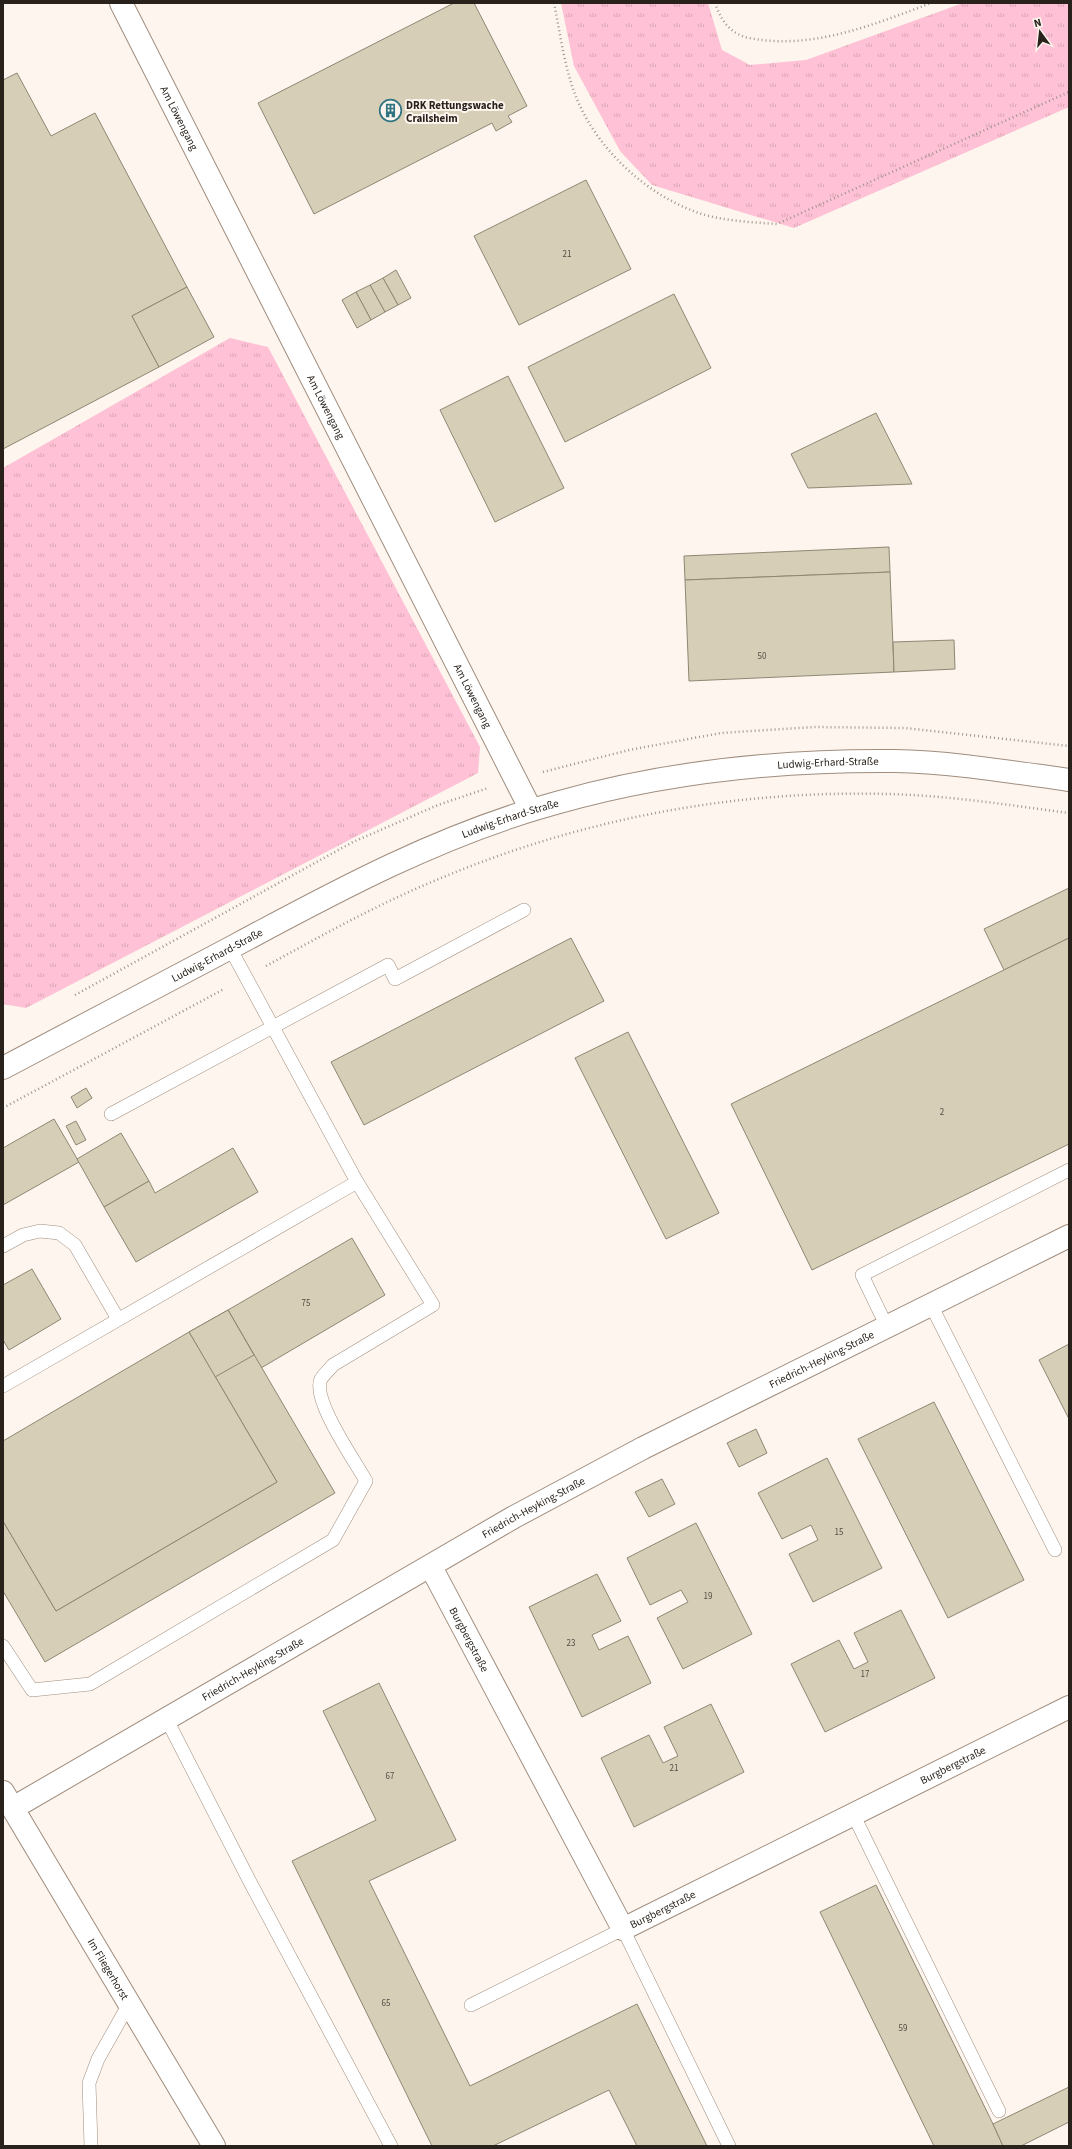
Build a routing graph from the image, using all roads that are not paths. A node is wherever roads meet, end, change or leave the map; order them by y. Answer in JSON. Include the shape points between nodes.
{"nodes":[{"id":1,"x":121,"y":3,"type":"edge"},
{"id":2,"x":1069,"y":780,"type":"edge"},
{"id":3,"x":531,"y":810,"type":"junction"},
{"id":4,"x":524,"y":910,"type":"dead end"},
{"id":5,"x":230,"y":948,"type":"junction"},
{"id":6,"x":273,"y":1027,"type":"junction"},
{"id":7,"x":3,"y":1068,"type":"edge"},
{"id":8,"x":111,"y":1114,"type":"dead end"},
{"id":9,"x":1069,"y":1170,"type":"edge"},
{"id":10,"x":357,"y":1182,"type":"junction"},
{"id":11,"x":1069,"y":1236,"type":"edge"},
{"id":12,"x":3,"y":1246,"type":"edge"},
{"id":13,"x":930,"y":1305,"type":"junction"},
{"id":14,"x":118,"y":1319,"type":"junction"},
{"id":15,"x":887,"y":1327,"type":"junction"},
{"id":16,"x":3,"y":1386,"type":"edge"},
{"id":17,"x":1055,"y":1550,"type":"dead end"},
{"id":18,"x":431,"y":1567,"type":"junction"},
{"id":19,"x":3,"y":1646,"type":"edge"},
{"id":20,"x":1069,"y":1707,"type":"edge"},
{"id":21,"x":167,"y":1720,"type":"junction"},
{"id":22,"x":6,"y":1805,"type":"edge"},
{"id":23,"x":853,"y":1814,"type":"junction"},
{"id":24,"x":623,"y":1929,"type":"junction"},
{"id":25,"x":129,"y":2004,"type":"junction"},
{"id":26,"x":471,"y":2005,"type":"dead end"},
{"id":27,"x":1000,"y":2111,"type":"dead end"},
{"id":28,"x":91,"y":2146,"type":"edge"},
{"id":29,"x":214,"y":2146,"type":"edge"},
{"id":30,"x":391,"y":2146,"type":"edge"},
{"id":31,"x":729,"y":2146,"type":"edge"}],
"edges":[{"from":1,"to":3,"type":"street","name":"Am Löwengang"},
{"from":2,"to":3,"type":"street","name":"Ludwig-Erhard-Straße","via":[[980,768],[896,761],[789,764],[704,772],[623,786]]},
{"from":3,"to":5,"type":"street","name":"Ludwig-Erhard-Straße","via":[[425,849],[349,884]]},
{"from":4,"to":6,"type":"lane","via":[[395,979],[388,965]]},
{"from":5,"to":6,"type":"lane"},
{"from":5,"to":7,"type":"street","name":"Ludwig-Erhard-Straße"},
{"from":6,"to":8,"type":"lane"},
{"from":6,"to":10,"type":"lane"},
{"from":9,"to":15,"type":"lane","via":[[862,1275]]},
{"from":10,"to":14,"type":"lane"},
{"from":10,"to":19,"type":"lane","via":[[433,1306],[333,1365],[321,1380],[319,1394],[324,1408],[366,1481],[333,1540],[90,1684],[32,1690]]},
{"from":11,"to":13,"type":"street","name":"Friedrich-Heyking-Straße"},
{"from":12,"to":14,"type":"lane","via":[[34,1232],[60,1233],[75,1244]]},
{"from":13,"to":15,"type":"street","name":"Friedrich-Heyking-Straße"},
{"from":13,"to":17,"type":"lane"},
{"from":14,"to":16,"type":"lane"},
{"from":15,"to":18,"type":"street","name":"Friedrich-Heyking-Straße","via":[[643,1448],[514,1518]]},
{"from":18,"to":21,"type":"street","name":"Friedrich-Heyking-Straße"},
{"from":18,"to":24,"type":"street","name":"Burgbergstraße"},
{"from":20,"to":23,"type":"street","name":"Burgbergstraße"},
{"from":21,"to":22,"type":"street","name":"Friedrich-Heyking-Straße"},
{"from":21,"to":30,"type":"lane"},
{"from":22,"to":25,"type":"street","name":"Im Fliegerhorst"},
{"from":23,"to":24,"type":"street","name":"Burgbergstraße"},
{"from":23,"to":27,"type":"lane"},
{"from":24,"to":26,"type":"lane"},
{"from":24,"to":31,"type":"lane"},
{"from":25,"to":28,"type":"lane","via":[[98,2059],[89,2083]]},
{"from":25,"to":29,"type":"street","name":"Im Fliegerhorst"}]}
